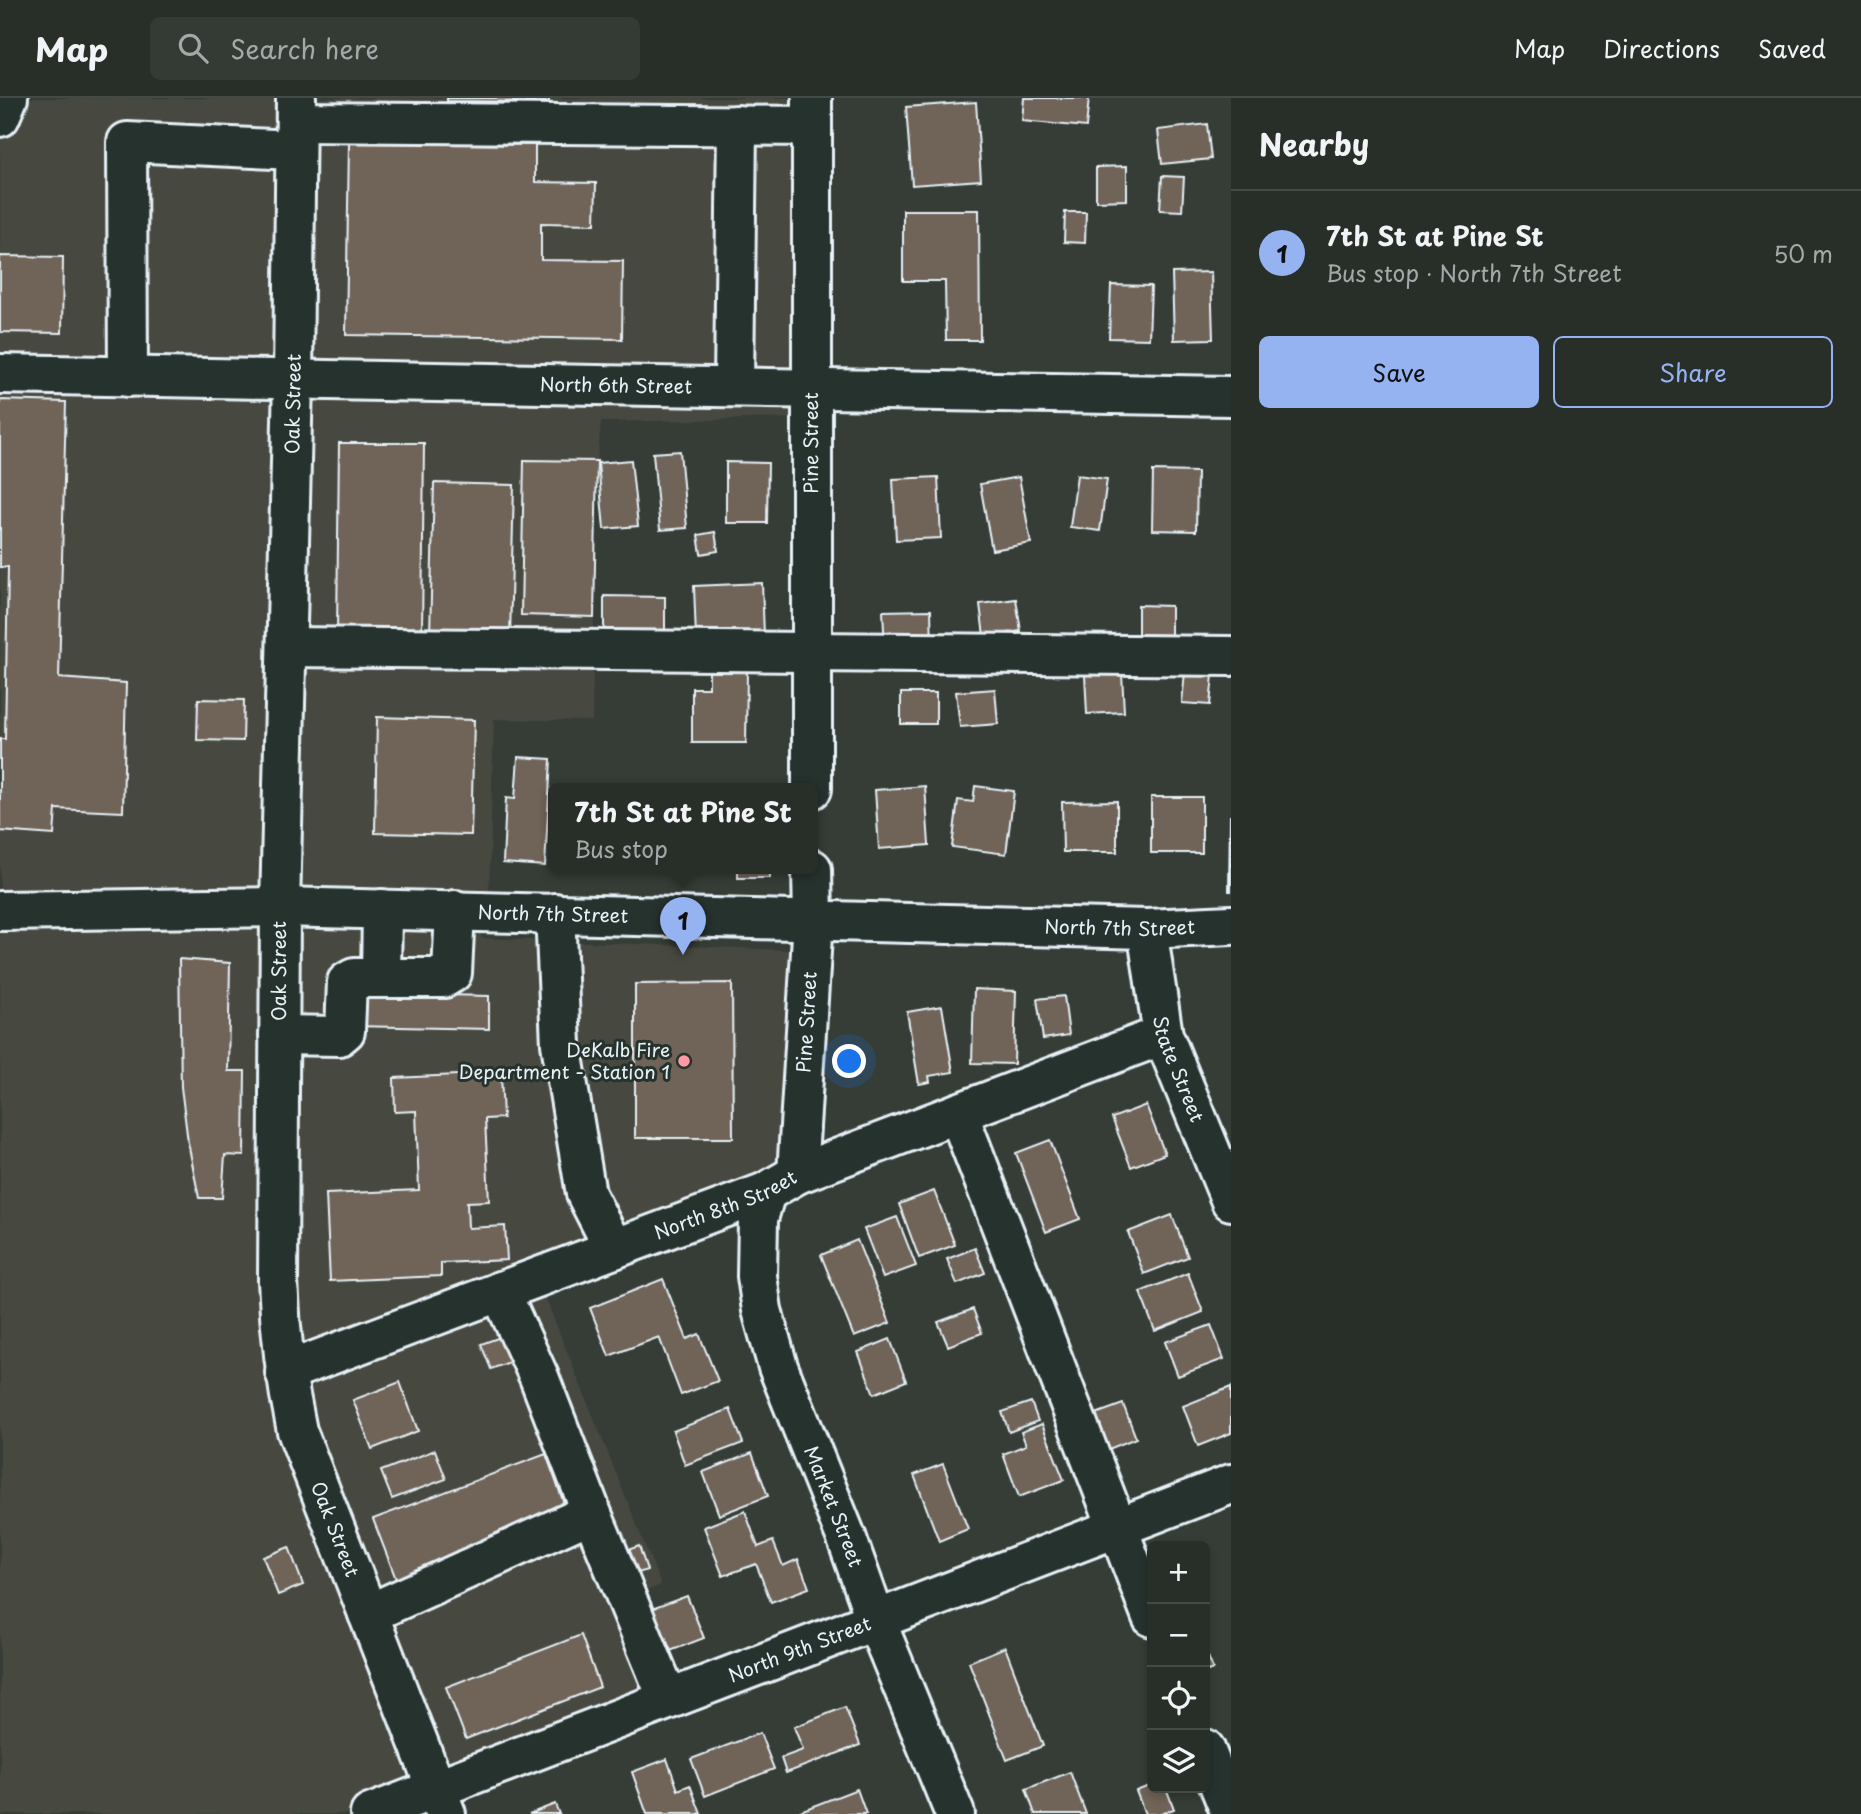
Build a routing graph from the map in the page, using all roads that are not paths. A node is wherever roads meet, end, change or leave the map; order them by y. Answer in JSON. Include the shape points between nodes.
{"nodes":[{"id":1,"x":8,"y":98,"type":"edge"},
{"id":2,"x":565,"y":111,"type":"edge"},
{"id":3,"x":644,"y":111,"type":"edge"},
{"id":4,"x":812,"y":112,"type":"edge"},
{"id":5,"x":0,"y":117,"type":"edge"},
{"id":6,"x":296,"y":123,"type":"edge"},
{"id":7,"x":737,"y":125,"type":"junction"},
{"id":8,"x":0,"y":374,"type":"edge"},
{"id":9,"x":128,"y":377,"type":"junction"},
{"id":10,"x":293,"y":381,"type":"junction"},
{"id":11,"x":734,"y":386,"type":"junction"},
{"id":12,"x":811,"y":387,"type":"junction"},
{"id":13,"x":1231,"y":396,"type":"edge"},
{"id":14,"x":286,"y":647,"type":"junction"},
{"id":15,"x":812,"y":652,"type":"junction"},
{"id":16,"x":1231,"y":656,"type":"edge"},
{"id":17,"x":812,"y":783,"type":"edge"},
{"id":18,"x":812,"y":874,"type":"edge"},
{"id":19,"x":280,"y":906,"type":"junction"},
{"id":20,"x":382,"y":909,"type":"junction"},
{"id":21,"x":454,"y":910,"type":"junction"},
{"id":22,"x":0,"y":911,"type":"edge"},
{"id":23,"x":555,"y":913,"type":"junction"},
{"id":24,"x":813,"y":920,"type":"junction"},
{"id":25,"x":1231,"y":925,"type":"edge"},
{"id":26,"x":1147,"y":929,"type":"junction"},
{"id":27,"x":381,"y":978,"type":"junction"},
{"id":28,"x":279,"y":1035,"type":"junction"},
{"id":29,"x":1163,"y":1035,"type":"junction"},
{"id":30,"x":958,"y":1112,"type":"junction"},
{"id":31,"x":781,"y":1183,"type":"junction"},
{"id":32,"x":1231,"y":1201,"type":"edge"},
{"id":33,"x":614,"y":1249,"type":"junction"},
{"id":34,"x":500,"y":1292,"type":"junction"},
{"id":35,"x":285,"y":1372,"type":"junction"},
{"id":36,"x":1231,"y":1484,"type":"edge"},
{"id":37,"x":591,"y":1513,"type":"junction"},
{"id":38,"x":1117,"y":1528,"type":"junction"},
{"id":39,"x":1147,"y":1604,"type":"edge"},
{"id":40,"x":369,"y":1614,"type":"junction"},
{"id":41,"x":876,"y":1621,"type":"junction"},
{"id":42,"x":668,"y":1699,"type":"junction"},
{"id":43,"x":1210,"y":1762,"type":"edge"},
{"id":44,"x":441,"y":1801,"type":"edge"},
{"id":45,"x":370,"y":1814,"type":"edge"},
{"id":46,"x":955,"y":1814,"type":"edge"},
{"id":47,"x":1231,"y":1814,"type":"edge"}],
"edges":[{"from":1,"to":5,"type":"street"},
{"from":2,"to":3,"type":"street"},
{"from":2,"to":6,"type":"street"},
{"from":3,"to":7,"type":"street"},
{"from":4,"to":7,"type":"street"},
{"from":4,"to":12,"type":"street","name":"Pine Street"},
{"from":6,"to":9,"type":"street","via":[[127,142]]},
{"from":6,"to":10,"type":"street","name":"Oak Street"},
{"from":7,"to":11,"type":"street"},
{"from":8,"to":9,"type":"street","name":"North 6th Street"},
{"from":9,"to":10,"type":"street","name":"North 6th Street"},
{"from":10,"to":11,"type":"street","name":"North 6th Street"},
{"from":10,"to":14,"type":"street","name":"Oak Street"},
{"from":11,"to":12,"type":"street","name":"North 6th Street"},
{"from":12,"to":13,"type":"street","name":"North 6th Street"},
{"from":12,"to":15,"type":"street","name":"Pine Street"},
{"from":14,"to":15,"type":"street"},
{"from":14,"to":19,"type":"street","name":"Oak Street"},
{"from":15,"to":16,"type":"street"},
{"from":15,"to":17,"type":"street","name":"Pine Street"},
{"from":18,"to":24,"type":"street","name":"Pine Street"},
{"from":19,"to":20,"type":"street","name":"North 7th Street"},
{"from":19,"to":22,"type":"street","name":"North 7th Street"},
{"from":19,"to":28,"type":"street","name":"Oak Street"},
{"from":20,"to":21,"type":"street","name":"North 7th Street"},
{"from":20,"to":27,"type":"street"},
{"from":21,"to":23,"type":"street","name":"North 7th Street"},
{"from":21,"to":27,"type":"street","via":[[452,973],[444,978]]},
{"from":23,"to":24,"type":"street","name":"North 7th Street"},
{"from":23,"to":33,"type":"street","via":[[561,1044],[586,1194]]},
{"from":24,"to":26,"type":"street","name":"North 7th Street"},
{"from":24,"to":31,"type":"street","name":"Pine Street"},
{"from":25,"to":26,"type":"street","name":"North 7th Street"},
{"from":26,"to":29,"type":"street","name":"State Street"},
{"from":27,"to":28,"type":"street","via":[[347,982],[345,1031],[340,1036]]},
{"from":28,"to":35,"type":"street","name":"Oak Street","via":[[278,1281]]},
{"from":29,"to":30,"type":"street","name":"North 8th Street"},
{"from":29,"to":32,"type":"street","name":"State Street"},
{"from":30,"to":31,"type":"street","name":"North 8th Street"},
{"from":30,"to":38,"type":"street"},
{"from":31,"to":33,"type":"street","name":"North 8th Street"},
{"from":31,"to":41,"type":"street","name":"Market Street","via":[[758,1219],[757,1276],[762,1310],[778,1367]]},
{"from":33,"to":34,"type":"street","name":"North 8th Street"},
{"from":34,"to":35,"type":"street","name":"North 8th Street"},
{"from":34,"to":37,"type":"street","via":[[539,1377]]},
{"from":35,"to":40,"type":"street","name":"Oak Street","via":[[297,1431]]},
{"from":36,"to":38,"type":"street","name":"North 9th Street"},
{"from":37,"to":40,"type":"street"},
{"from":37,"to":42,"type":"street"},
{"from":38,"to":39,"type":"street"},
{"from":38,"to":41,"type":"street","name":"North 9th Street"},
{"from":40,"to":44,"type":"street","name":"Oak Street"},
{"from":41,"to":42,"type":"street","name":"North 9th Street"},
{"from":41,"to":46,"type":"street","name":"Market Street"},
{"from":42,"to":44,"type":"street","name":"North 9th Street"},
{"from":43,"to":47,"type":"street"},
{"from":44,"to":45,"type":"street","name":"North 9th Street"}]}
